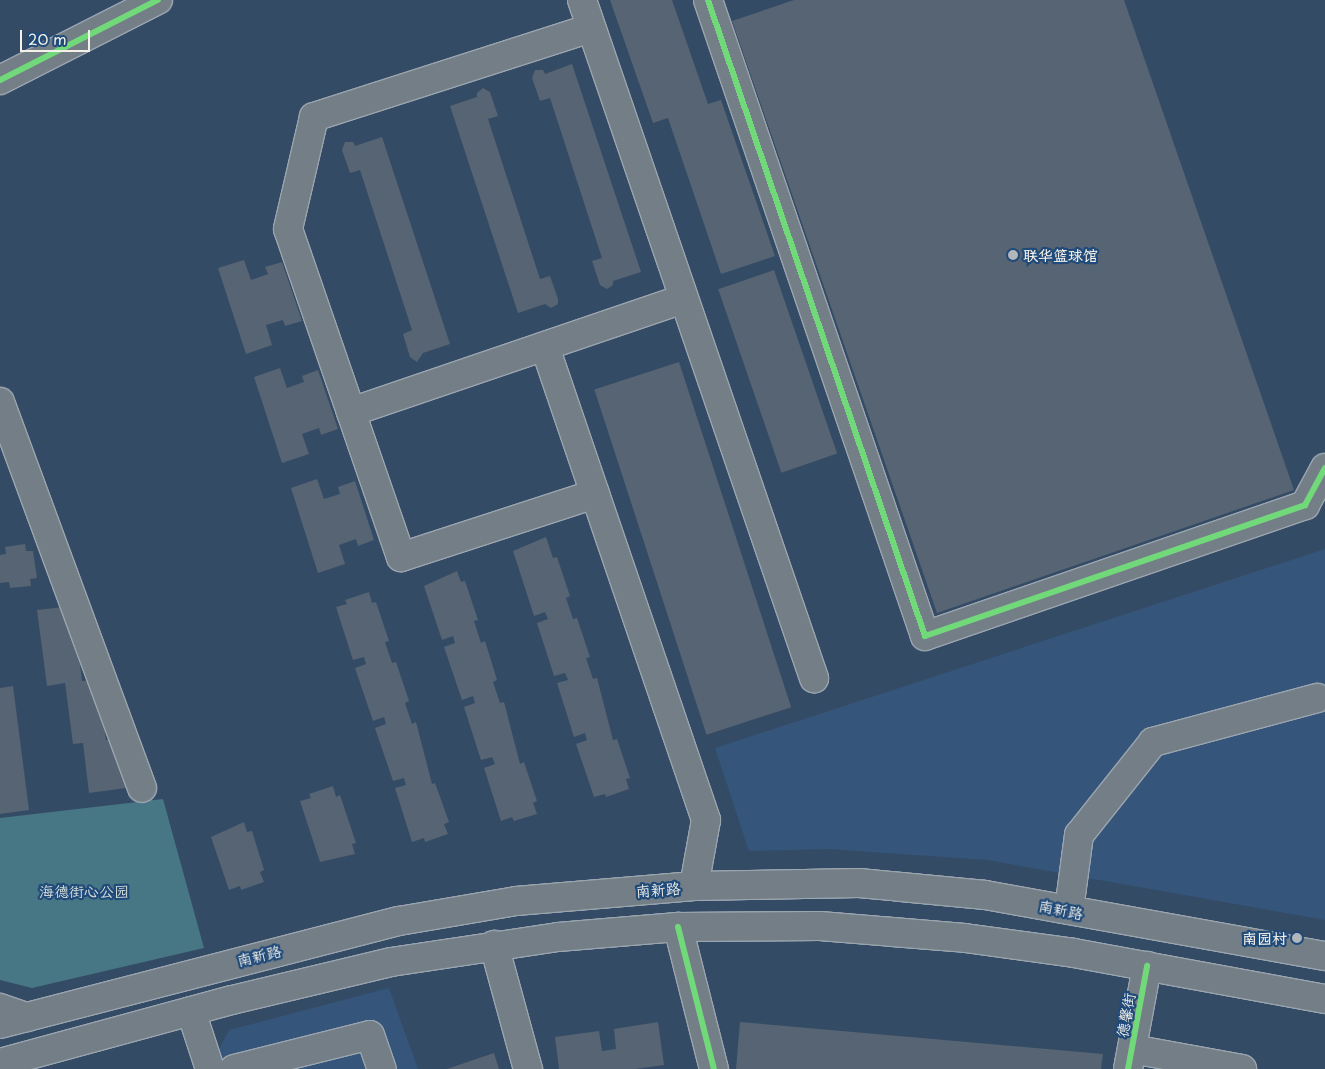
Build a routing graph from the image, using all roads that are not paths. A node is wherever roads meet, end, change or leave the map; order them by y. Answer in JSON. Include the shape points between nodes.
{"nodes":[{"id":1,"x":158,"y":0,"type":"edge"},
{"id":2,"x":582,"y":0,"type":"edge"},
{"id":3,"x":708,"y":0,"type":"edge"},
{"id":4,"x":591,"y":28,"type":"junction"},
{"id":5,"x":0,"y":80,"type":"edge"},
{"id":6,"x":683,"y":299,"type":"junction"},
{"id":7,"x":545,"y":348,"type":"junction"},
{"id":8,"x":0,"y":402,"type":"edge"},
{"id":9,"x":351,"y":412,"type":"junction"},
{"id":10,"x":1325,"y":468,"type":"edge"},
{"id":11,"x":595,"y":494,"type":"junction"},
{"id":12,"x":814,"y":678,"type":"dead end"},
{"id":13,"x":1317,"y":698,"type":"dead end"},
{"id":14,"x":142,"y":788,"type":"dead end"},
{"id":15,"x":694,"y":886,"type":"junction"},
{"id":16,"x":1068,"y":910,"type":"junction"},
{"id":17,"x":678,"y":926,"type":"junction"},
{"id":18,"x":494,"y":945,"type":"junction"},
{"id":19,"x":1325,"y":956,"type":"edge"},
{"id":20,"x":1147,"y":966,"type":"junction"},
{"id":21,"x":1325,"y":999,"type":"edge"},
{"id":22,"x":0,"y":1008,"type":"edge"},
{"id":23,"x":191,"y":1011,"type":"junction"},
{"id":24,"x":26,"y":1017,"type":"junction"},
{"id":25,"x":0,"y":1024,"type":"edge"},
{"id":26,"x":1130,"y":1059,"type":"edge"},
{"id":27,"x":0,"y":1063,"type":"edge"},
{"id":28,"x":210,"y":1069,"type":"edge"},
{"id":29,"x":234,"y":1069,"type":"edge"},
{"id":30,"x":382,"y":1069,"type":"edge"},
{"id":31,"x":528,"y":1069,"type":"edge"},
{"id":32,"x":714,"y":1069,"type":"edge"},
{"id":33,"x":1242,"y":1069,"type":"edge"}],
"edges":[{"from":1,"to":5,"type":"main road"},
{"from":2,"to":4,"type":"main road"},
{"from":3,"to":10,"type":"main road","via":[[925,636],[1305,505]]},
{"from":4,"to":6,"type":"main road"},
{"from":4,"to":9,"type":"main road","via":[[314,117],[288,230]]},
{"from":6,"to":7,"type":"main road"},
{"from":6,"to":12,"type":"main road"},
{"from":7,"to":9,"type":"main road"},
{"from":7,"to":11,"type":"main road"},
{"from":8,"to":14,"type":"main road"},
{"from":9,"to":11,"type":"main road","via":[[401,557]]},
{"from":11,"to":15,"type":"main road","via":[[706,820]]},
{"from":13,"to":16,"type":"main road","via":[[1153,742],[1079,835]]},
{"from":15,"to":16,"type":"main road","name":"南新路","via":[[859,884],[985,895]]},
{"from":15,"to":24,"type":"main road","name":"南新路","via":[[516,901],[408,920]]},
{"from":16,"to":19,"type":"main road","name":"南新路"},
{"from":17,"to":18,"type":"main road"},
{"from":17,"to":20,"type":"main road","via":[[770,925],[918,933],[1028,946]]},
{"from":17,"to":32,"type":"main road"},
{"from":18,"to":23,"type":"main road","via":[[392,962]]},
{"from":18,"to":31,"type":"main road"},
{"from":20,"to":21,"type":"main road"},
{"from":20,"to":26,"type":"main road","name":"德馨街"},
{"from":22,"to":24,"type":"main road"},
{"from":23,"to":27,"type":"main road"},
{"from":23,"to":28,"type":"main road"},
{"from":24,"to":25,"type":"main road","name":"南新路"},
{"from":26,"to":33,"type":"main road"},
{"from":29,"to":30,"type":"main road","via":[[370,1035]]}]}
